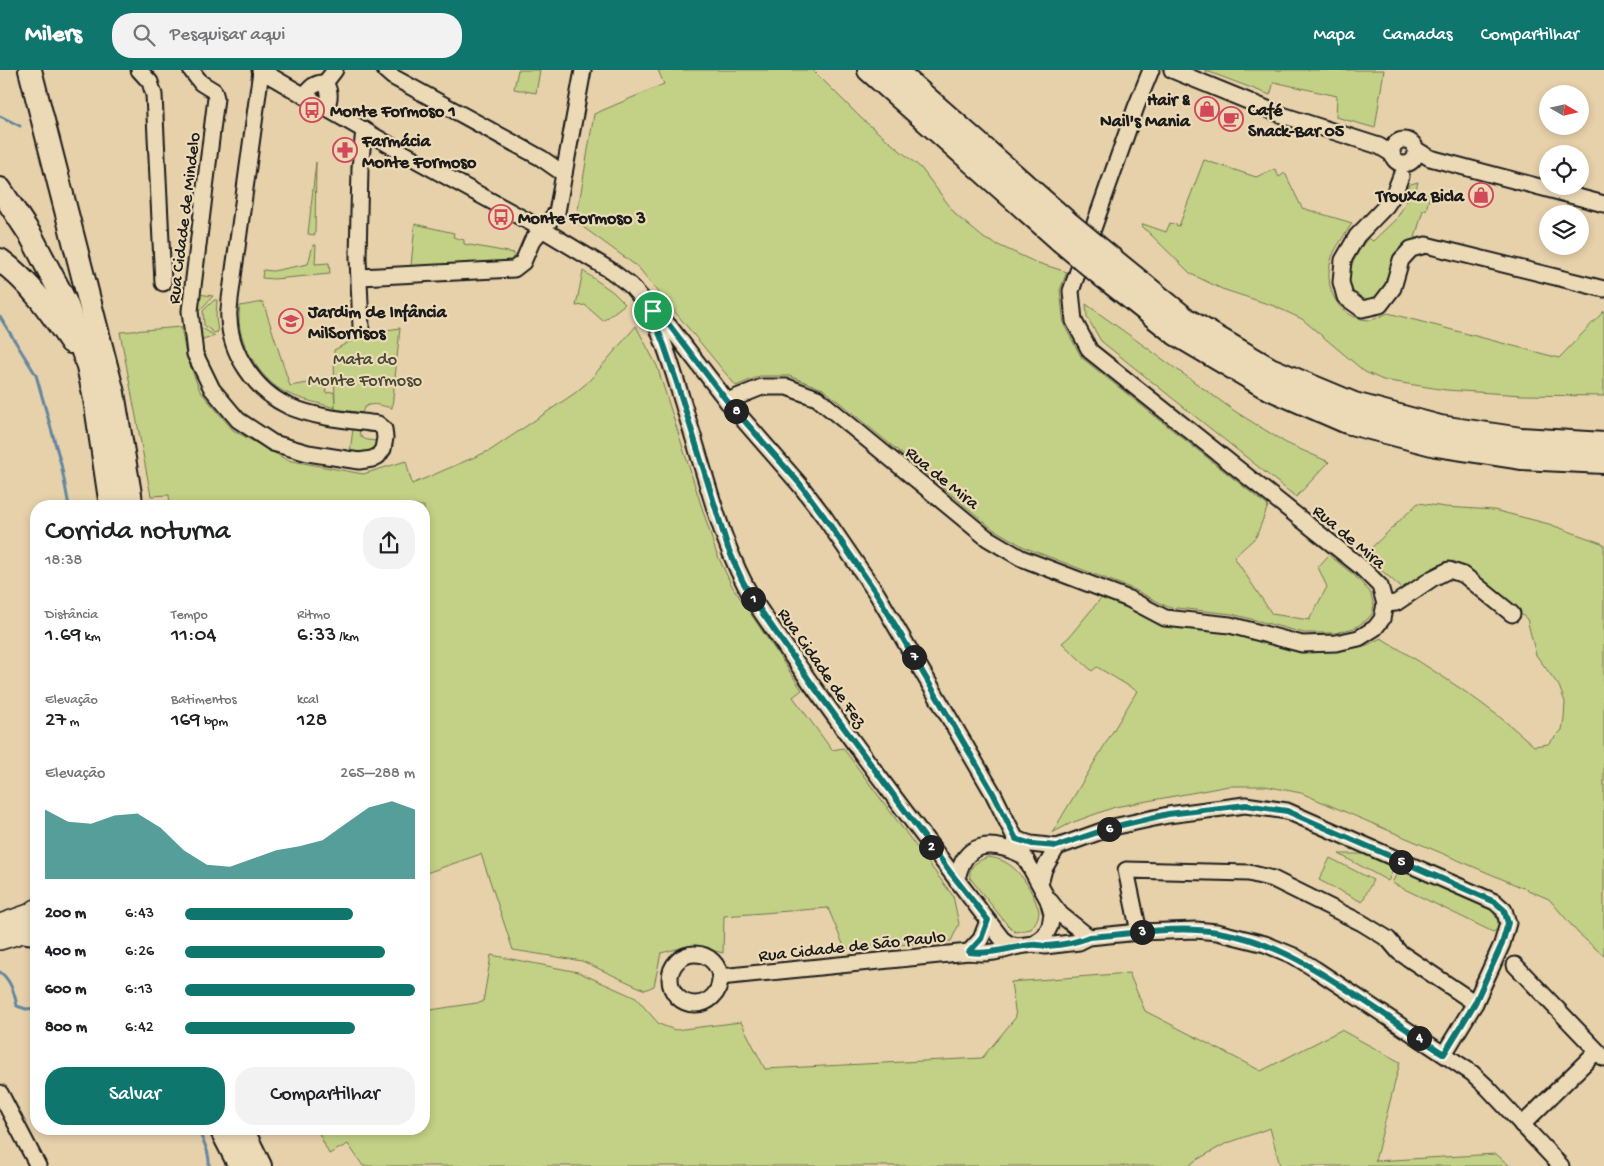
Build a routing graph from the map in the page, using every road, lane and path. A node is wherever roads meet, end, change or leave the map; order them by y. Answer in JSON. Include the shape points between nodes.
{"nodes":[{"id":1,"x":30,"y":70,"type":"edge"},
{"id":2,"x":139,"y":70,"type":"edge"},
{"id":3,"x":191,"y":70,"type":"edge"},
{"id":4,"x":260,"y":70,"type":"edge"},
{"id":5,"x":335,"y":70,"type":"edge"},
{"id":6,"x":385,"y":70,"type":"edge"},
{"id":7,"x":583,"y":70,"type":"edge"},
{"id":8,"x":868,"y":70,"type":"edge"},
{"id":9,"x":895,"y":70,"type":"edge"},
{"id":10,"x":1151,"y":70,"type":"edge"},
{"id":11,"x":1172,"y":70,"type":"edge"},
{"id":12,"x":325,"y":83,"type":"junction"},
{"id":13,"x":304,"y":96,"type":"junction"},
{"id":14,"x":326,"y":108,"type":"junction"},
{"id":15,"x":364,"y":130,"type":"junction"},
{"id":16,"x":569,"y":149,"type":"junction"},
{"id":17,"x":541,"y":158,"type":"junction"},
{"id":18,"x":0,"y":172,"type":"edge"},
{"id":19,"x":564,"y":174,"type":"junction"},
{"id":20,"x":1401,"y":176,"type":"dead end"},
{"id":21,"x":0,"y":189,"type":"edge"},
{"id":22,"x":1604,"y":204,"type":"edge"},
{"id":23,"x":542,"y":229,"type":"junction"},
{"id":24,"x":1064,"y":231,"type":"junction"},
{"id":25,"x":0,"y":260,"type":"edge"},
{"id":26,"x":1108,"y":268,"type":"junction"},
{"id":27,"x":360,"y":277,"type":"junction"},
{"id":28,"x":163,"y":283,"type":"dead end"},
{"id":29,"x":1604,"y":289,"type":"edge"},
{"id":30,"x":653,"y":311,"type":"junction"},
{"id":31,"x":360,"y":327,"type":"dead end"},
{"id":32,"x":104,"y":396,"type":"junction"},
{"id":33,"x":727,"y":401,"type":"junction"},
{"id":34,"x":1604,"y":444,"type":"edge"},
{"id":35,"x":1604,"y":462,"type":"edge"},
{"id":36,"x":111,"y":500,"type":"edge"},
{"id":37,"x":130,"y":500,"type":"edge"},
{"id":38,"x":1385,"y":604,"type":"junction"},
{"id":39,"x":1512,"y":614,"type":"dead end"},
{"id":40,"x":1016,"y":839,"type":"junction"},
{"id":41,"x":1057,"y":846,"type":"junction"},
{"id":42,"x":1024,"y":856,"type":"junction"},
{"id":43,"x":957,"y":881,"type":"junction"},
{"id":44,"x":1040,"y":884,"type":"junction"},
{"id":45,"x":1048,"y":900,"type":"junction"},
{"id":46,"x":30,"y":913,"type":"edge"},
{"id":47,"x":988,"y":920,"type":"junction"},
{"id":48,"x":0,"y":924,"type":"edge"},
{"id":49,"x":30,"y":932,"type":"edge"},
{"id":50,"x":1139,"y":932,"type":"junction"},
{"id":51,"x":1089,"y":937,"type":"junction"},
{"id":52,"x":0,"y":940,"type":"edge"},
{"id":53,"x":1034,"y":944,"type":"junction"},
{"id":54,"x":1018,"y":946,"type":"junction"},
{"id":55,"x":969,"y":952,"type":"junction"},
{"id":56,"x":1514,"y":965,"type":"dead end"},
{"id":57,"x":720,"y":978,"type":"dead end"},
{"id":58,"x":1475,"y":1003,"type":"junction"},
{"id":59,"x":1444,"y":1054,"type":"junction"},
{"id":60,"x":1601,"y":1054,"type":"edge"},
{"id":61,"x":0,"y":1094,"type":"edge"},
{"id":62,"x":1522,"y":1125,"type":"junction"},
{"id":63,"x":224,"y":1135,"type":"edge"},
{"id":64,"x":245,"y":1135,"type":"edge"},
{"id":65,"x":38,"y":1166,"type":"edge"},
{"id":66,"x":240,"y":1166,"type":"edge"},
{"id":67,"x":260,"y":1166,"type":"edge"},
{"id":68,"x":1561,"y":1166,"type":"edge"}],
"edges":[{"from":1,"to":32,"type":"highway"},
{"from":2,"to":28,"type":"street","via":[[150,82],[154,95]]},
{"from":3,"to":4,"type":"street","name":"Rua Cidade de Mindelo","via":[[201,83],[214,91],[216,98],[190,311],[195,354],[212,389],[238,420],[273,443],[308,453],[367,461],[378,456],[383,449],[384,429],[378,424],[316,415],[288,406],[262,389],[244,368],[231,331],[230,299]]},
{"from":4,"to":13,"type":"street"},
{"from":5,"to":12,"type":"street"},
{"from":6,"to":17,"type":"street"},
{"from":7,"to":16,"type":"street"},
{"from":8,"to":24,"type":"highway"},
{"from":9,"to":24,"type":"highway"},
{"from":10,"to":38,"type":"street","name":"Rua de Mira","via":[[1071,291],[1074,321],[1090,351],[1361,567],[1380,586]]},
{"from":11,"to":22,"type":"street","via":[[1282,115],[1389,148],[1407,141],[1413,146],[1413,155]]},
{"from":12,"to":13,"type":"street","via":[[313,86]]},
{"from":12,"to":14,"type":"street","via":[[330,90]]},
{"from":13,"to":14,"type":"street"},
{"from":14,"to":15,"type":"street"},
{"from":15,"to":23,"type":"street"},
{"from":15,"to":27,"type":"street","via":[[360,168]]},
{"from":16,"to":17,"type":"street"},
{"from":16,"to":19,"type":"street"},
{"from":17,"to":19,"type":"street"},
{"from":18,"to":32,"type":"highway","via":[[43,233],[76,298]]},
{"from":19,"to":23,"type":"street","via":[[557,212]]},
{"from":20,"to":29,"type":"street","via":[[1386,206],[1357,236],[1343,260],[1341,282],[1345,297],[1362,309],[1380,305],[1393,288],[1401,260],[1411,249],[1426,245]]},
{"from":21,"to":32,"type":"highway","via":[[31,236],[66,303],[88,366]]},
{"from":23,"to":27,"type":"street","via":[[532,241],[523,262],[514,269]]},
{"from":23,"to":30,"type":"street","via":[[610,270],[630,285]]},
{"from":24,"to":26,"type":"highway","bridge":true},
{"from":25,"to":32,"type":"highway","via":[[15,271],[45,304]]},
{"from":26,"to":34,"type":"highway","via":[[1270,369],[1354,404],[1440,427],[1521,439]]},
{"from":26,"to":35,"type":"highway","via":[[1176,334],[1264,386],[1347,422],[1436,445],[1521,458]]},
{"from":27,"to":31,"type":"street"},
{"from":30,"to":33,"type":"street","via":[[670,326]]},
{"from":30,"to":43,"type":"street","name":"Rua Cidade de Fez","via":[[728,548],[742,580],[814,687]]},
{"from":32,"to":36,"type":"highway"},
{"from":32,"to":37,"type":"highway"},
{"from":33,"to":38,"type":"street","name":"Rua de Mira","via":[[762,387],[787,386],[818,398],[987,538],[1021,558],[1128,598],[1165,618],[1230,625],[1302,644],[1336,643],[1359,638],[1374,628],[1382,619]]},
{"from":33,"to":40,"type":"street","via":[[800,484],[877,594],[993,793]]},
{"from":38,"to":39,"type":"street","via":[[1396,603],[1449,570],[1464,576]]},
{"from":40,"to":41,"type":"street"},
{"from":40,"to":42,"type":"street"},
{"from":41,"to":44,"type":"street"},
{"from":41,"to":58,"type":"street","via":[[1113,827],[1168,814],[1246,805],[1287,811],[1495,902],[1504,910],[1508,923],[1502,944]]},
{"from":42,"to":43,"type":"street","via":[[1010,848],[978,847],[958,869]]},
{"from":42,"to":44,"type":"street"},
{"from":43,"to":47,"type":"street"},
{"from":44,"to":45,"type":"street"},
{"from":45,"to":51,"type":"street"},
{"from":45,"to":53,"type":"street","via":[[1052,914],[1050,926],[1045,936]]},
{"from":46,"to":48,"type":"main road"},
{"from":47,"to":54,"type":"street","via":[[1002,939]]},
{"from":47,"to":55,"type":"street","via":[[981,939]]},
{"from":49,"to":52,"type":"main road"},
{"from":50,"to":51,"type":"street"},
{"from":50,"to":58,"type":"street","via":[[1126,870],[1249,873],[1273,879],[1362,923]]},
{"from":50,"to":59,"type":"street","via":[[1218,932],[1275,948],[1315,969]]},
{"from":51,"to":53,"type":"street","via":[[1080,942]]},
{"from":53,"to":54,"type":"street"},
{"from":54,"to":55,"type":"street","name":"Rua Cidade de São Paulo","via":[[1003,951]]},
{"from":55,"to":57,"type":"street","name":"Rua Cidade de São Paulo"},
{"from":56,"to":60,"type":"street"},
{"from":58,"to":59,"type":"street"},
{"from":59,"to":62,"type":"street","via":[[1477,1078]]},
{"from":60,"to":62,"type":"street"},
{"from":61,"to":65,"type":"street"},
{"from":62,"to":68,"type":"street"},
{"from":63,"to":66,"type":"highway"},
{"from":64,"to":67,"type":"highway"}]}
